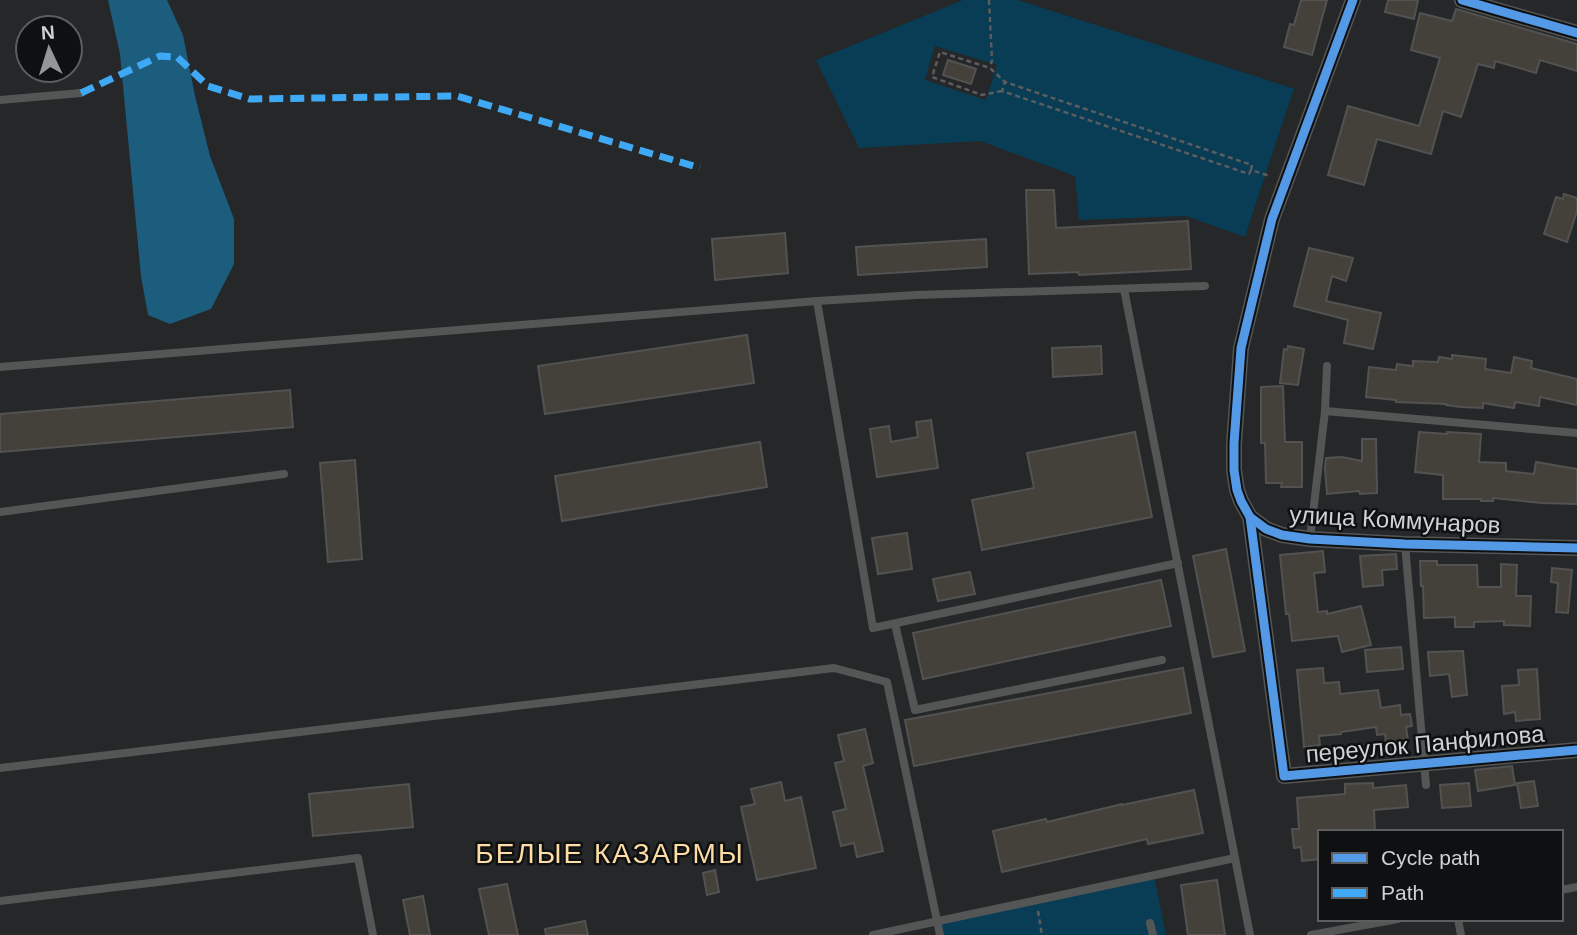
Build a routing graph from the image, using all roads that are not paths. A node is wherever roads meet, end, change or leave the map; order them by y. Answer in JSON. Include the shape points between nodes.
{"nodes":[{"id":1,"x":1353,"y":0,"type":"edge"},
{"id":2,"x":1462,"y":0,"type":"edge"},
{"id":3,"x":1577,"y":33,"type":"edge"},
{"id":4,"x":81,"y":93,"type":"dead end"},
{"id":5,"x":0,"y":100,"type":"edge"},
{"id":6,"x":1205,"y":286,"type":"dead end"},
{"id":7,"x":1124,"y":289,"type":"junction"},
{"id":8,"x":817,"y":301,"type":"junction"},
{"id":9,"x":1327,"y":366,"type":"dead end"},
{"id":10,"x":0,"y":367,"type":"edge"},
{"id":11,"x":1325,"y":411,"type":"junction"},
{"id":12,"x":1577,"y":433,"type":"edge"},
{"id":13,"x":284,"y":474,"type":"dead end"},
{"id":14,"x":0,"y":512,"type":"edge"},
{"id":15,"x":1250,"y":517,"type":"junction"},
{"id":16,"x":1310,"y":539,"type":"junction"},
{"id":17,"x":1405,"y":544,"type":"junction"},
{"id":18,"x":1577,"y":548,"type":"edge"},
{"id":19,"x":1178,"y":563,"type":"junction"},
{"id":20,"x":895,"y":624,"type":"junction"},
{"id":21,"x":1162,"y":660,"type":"dead end"},
{"id":22,"x":1577,"y":750,"type":"edge"},
{"id":23,"x":1424,"y":764,"type":"junction"},
{"id":24,"x":0,"y":768,"type":"edge"},
{"id":25,"x":1426,"y":785,"type":"dead end"},
{"id":26,"x":1235,"y":858,"type":"junction"},
{"id":27,"x":0,"y":901,"type":"edge"},
{"id":28,"x":1387,"y":921,"type":"edge"},
{"id":29,"x":937,"y":922,"type":"junction"},
{"id":30,"x":1150,"y":923,"type":"dead end"},
{"id":31,"x":373,"y":935,"type":"edge"},
{"id":32,"x":873,"y":935,"type":"edge"},
{"id":33,"x":940,"y":935,"type":"edge"},
{"id":34,"x":1153,"y":935,"type":"edge"},
{"id":35,"x":1250,"y":935,"type":"edge"},
{"id":36,"x":1311,"y":935,"type":"edge"}],
"edges":[{"from":1,"to":15,"type":"street","via":[[1272,219],[1241,348],[1234,470],[1237,491]]},
{"from":2,"to":3,"type":"street"},
{"from":4,"to":5,"type":"lane"},
{"from":6,"to":7,"type":"lane"},
{"from":7,"to":8,"type":"lane"},
{"from":7,"to":19,"type":"lane"},
{"from":8,"to":10,"type":"lane"},
{"from":8,"to":20,"type":"lane","via":[[873,628]]},
{"from":9,"to":11,"type":"lane"},
{"from":11,"to":12,"type":"lane"},
{"from":11,"to":16,"type":"lane"},
{"from":13,"to":14,"type":"lane"},
{"from":15,"to":16,"type":"street","name":"улица Коммунаров","via":[[1282,535]]},
{"from":15,"to":23,"type":"street","name":"переулок Панфилова","via":[[1284,776]]},
{"from":16,"to":17,"type":"street","name":"улица Коммунаров"},
{"from":17,"to":18,"type":"street","name":"улица Коммунаров"},
{"from":17,"to":23,"type":"lane"},
{"from":19,"to":20,"type":"lane"},
{"from":19,"to":26,"type":"lane"},
{"from":20,"to":21,"type":"lane","via":[[915,710]]},
{"from":22,"to":23,"type":"street","name":"переулок Панфилова"},
{"from":23,"to":25,"type":"lane"},
{"from":24,"to":29,"type":"lane","via":[[834,668],[887,682]]},
{"from":26,"to":29,"type":"lane"},
{"from":26,"to":35,"type":"lane"},
{"from":27,"to":31,"type":"lane","via":[[358,858]]},
{"from":28,"to":36,"type":"lane"},
{"from":29,"to":32,"type":"lane"},
{"from":29,"to":33,"type":"lane"},
{"from":30,"to":34,"type":"lane"}]}
